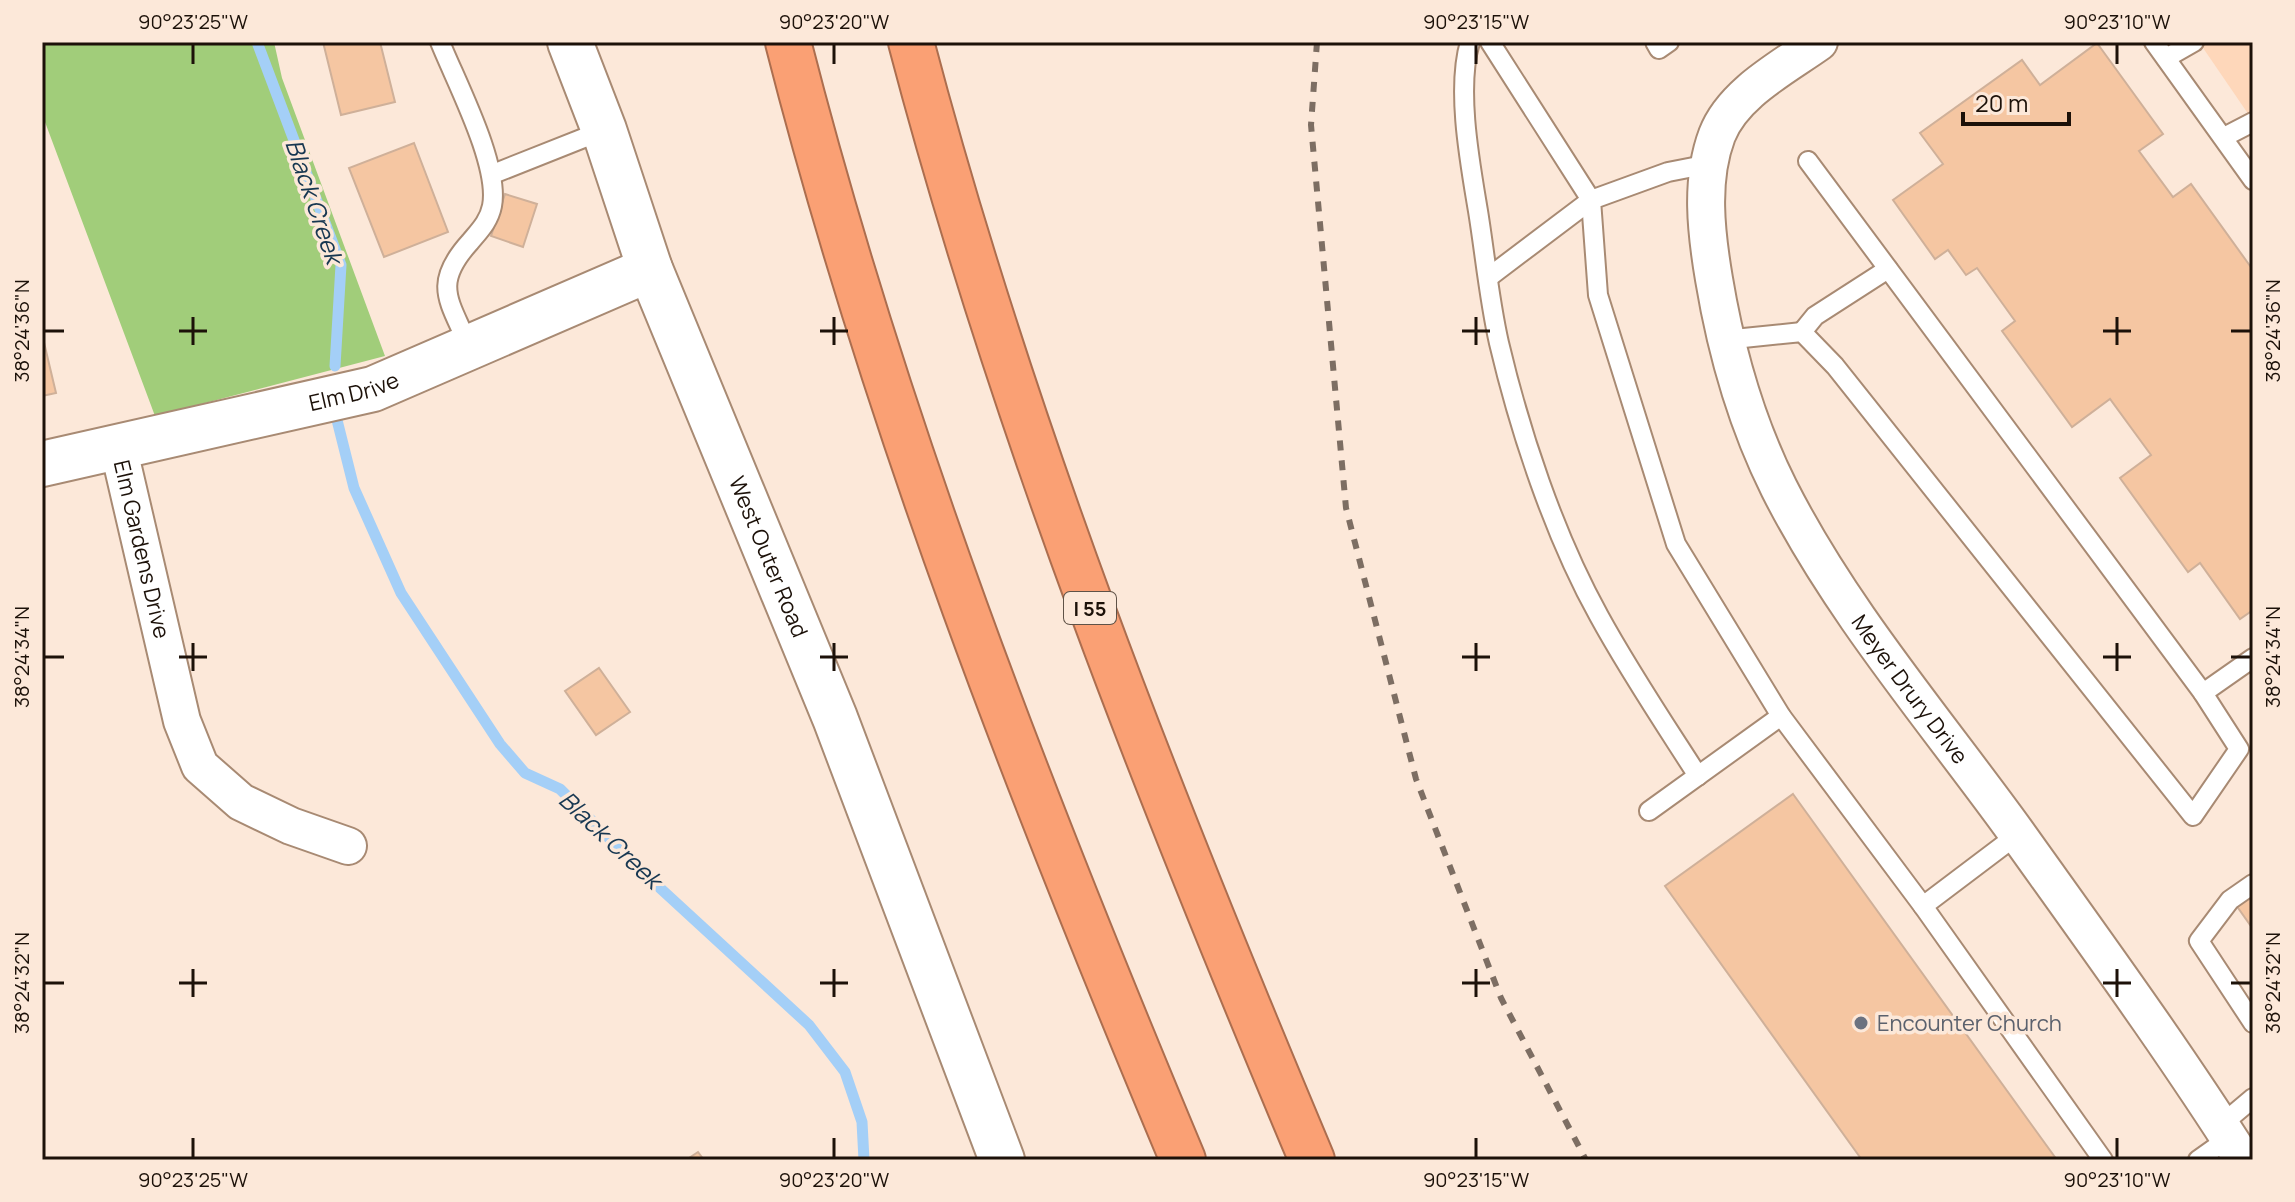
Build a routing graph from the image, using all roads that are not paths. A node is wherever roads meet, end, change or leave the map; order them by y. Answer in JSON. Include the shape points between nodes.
{"nodes":[{"id":1,"x":440,"y":42,"type":"edge"},
{"id":2,"x":570,"y":42,"type":"edge"},
{"id":3,"x":788,"y":42,"type":"edge"},
{"id":4,"x":911,"y":42,"type":"edge"},
{"id":5,"x":1470,"y":42,"type":"edge"},
{"id":6,"x":1490,"y":42,"type":"edge"},
{"id":7,"x":1655,"y":42,"type":"edge"},
{"id":8,"x":1669,"y":42,"type":"edge"},
{"id":9,"x":2154,"y":42,"type":"edge"},
{"id":10,"x":2194,"y":42,"type":"edge"},
{"id":11,"x":1806,"y":46,"type":"edge"},
{"id":12,"x":2166,"y":58,"type":"junction"},
{"id":13,"x":2253,"y":122,"type":"edge"},
{"id":14,"x":604,"y":130,"type":"junction"},
{"id":15,"x":2224,"y":137,"type":"junction"},
{"id":16,"x":1808,"y":161,"type":"dead end"},
{"id":17,"x":1709,"y":164,"type":"junction"},
{"id":18,"x":493,"y":174,"type":"junction"},
{"id":19,"x":2253,"y":180,"type":"edge"},
{"id":20,"x":1591,"y":200,"type":"junction"},
{"id":21,"x":650,"y":269,"type":"junction"},
{"id":22,"x":1888,"y":269,"type":"junction"},
{"id":23,"x":1489,"y":277,"type":"junction"},
{"id":24,"x":1802,"y":332,"type":"junction"},
{"id":25,"x":1724,"y":340,"type":"junction"},
{"id":26,"x":469,"y":347,"type":"junction"},
{"id":27,"x":118,"y":446,"type":"junction"},
{"id":28,"x":42,"y":464,"type":"edge"},
{"id":29,"x":2253,"y":658,"type":"edge"},
{"id":30,"x":2203,"y":693,"type":"junction"},
{"id":31,"x":1781,"y":716,"type":"junction"},
{"id":32,"x":1698,"y":776,"type":"junction"},
{"id":33,"x":1649,"y":811,"type":"dead end"},
{"id":34,"x":2017,"y":835,"type":"junction"},
{"id":35,"x":348,"y":846,"type":"dead end"},
{"id":36,"x":2253,"y":884,"type":"edge"},
{"id":37,"x":1923,"y":906,"type":"junction"},
{"id":38,"x":2253,"y":1023,"type":"edge"},
{"id":39,"x":2253,"y":1098,"type":"edge"},
{"id":40,"x":2231,"y":1141,"type":"edge"},
{"id":41,"x":1002,"y":1160,"type":"edge"},
{"id":42,"x":1183,"y":1160,"type":"edge"},
{"id":43,"x":1312,"y":1160,"type":"edge"},
{"id":44,"x":2103,"y":1160,"type":"edge"},
{"id":45,"x":2198,"y":1160,"type":"edge"}],
"edges":[{"from":1,"to":18,"type":"lane"},
{"from":2,"to":14,"type":"street","name":"West Outer Road"},
{"from":3,"to":42,"type":"highway","via":[[856,288],[974,638]]},
{"from":4,"to":43,"type":"highway","number":"I 55","via":[[994,331],[1055,514],[1127,706]]},
{"from":5,"to":23,"type":"lane","via":[[1466,120]]},
{"from":6,"to":20,"type":"lane"},
{"from":7,"to":8,"type":"lane","via":[[1659,49]]},
{"from":9,"to":12,"type":"lane"},
{"from":10,"to":12,"type":"lane"},
{"from":11,"to":17,"type":"street","name":"Meyer Drury Drive","via":[[1738,102],[1718,132]]},
{"from":12,"to":15,"type":"lane"},
{"from":13,"to":15,"type":"lane"},
{"from":14,"to":18,"type":"lane"},
{"from":14,"to":21,"type":"street","name":"West Outer Road"},
{"from":15,"to":19,"type":"lane"},
{"from":16,"to":22,"type":"lane"},
{"from":17,"to":20,"type":"lane","via":[[1668,172]]},
{"from":17,"to":25,"type":"street","name":"Meyer Drury Drive","via":[[1710,257]]},
{"from":18,"to":26,"type":"lane","via":[[486,225],[447,271],[446,291]]},
{"from":20,"to":23,"type":"lane"},
{"from":20,"to":31,"type":"lane","via":[[1598,295],[1676,544]]},
{"from":21,"to":26,"type":"street","name":"Elm Drive"},
{"from":21,"to":41,"type":"street","name":"West Outer Road","via":[[835,718]]},
{"from":22,"to":24,"type":"lane","via":[[1815,316]]},
{"from":22,"to":30,"type":"lane"},
{"from":23,"to":32,"type":"lane","via":[[1499,342],[1556,522],[1598,614]]},
{"from":24,"to":25,"type":"lane"},
{"from":24,"to":30,"type":"lane","via":[[1835,366],[2193,816],[2239,749]]},
{"from":25,"to":34,"type":"street","name":"Meyer Drury Drive","via":[[1754,431],[1816,555]]},
{"from":26,"to":27,"type":"street","name":"Elm Drive","via":[[373,389]]},
{"from":27,"to":28,"type":"street","name":"Elm Drive"},
{"from":27,"to":35,"type":"street","name":"Elm Gardens Drive","via":[[182,721],[200,766],[241,802]]},
{"from":29,"to":30,"type":"lane"},
{"from":31,"to":32,"type":"lane"},
{"from":31,"to":37,"type":"lane"},
{"from":32,"to":33,"type":"lane"},
{"from":34,"to":37,"type":"lane"},
{"from":34,"to":40,"type":"street","name":"Meyer Drury Drive"},
{"from":36,"to":38,"type":"lane","via":[[2230,900],[2199,941]]},
{"from":37,"to":44,"type":"lane"},
{"from":39,"to":40,"type":"lane"},
{"from":40,"to":45,"type":"lane"}]}
